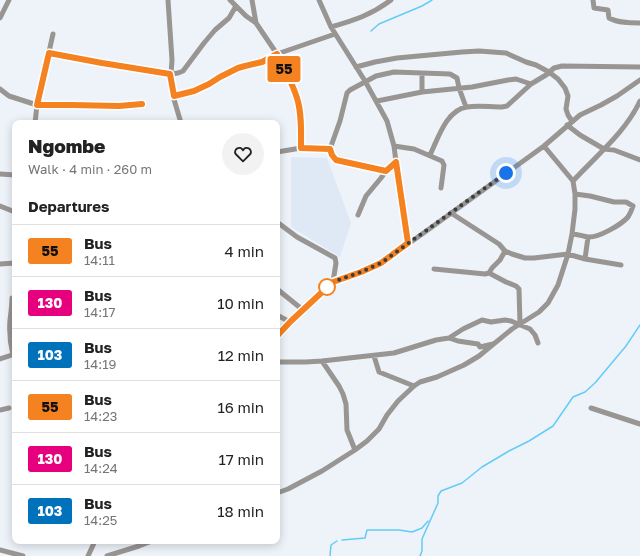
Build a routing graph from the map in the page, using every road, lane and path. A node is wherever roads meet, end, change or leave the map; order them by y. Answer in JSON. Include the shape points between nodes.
{"nodes":[{"id":1,"x":9,"y":0,"type":"edge"},
{"id":2,"x":168,"y":0,"type":"edge"},
{"id":3,"x":230,"y":0,"type":"edge"},
{"id":4,"x":252,"y":0,"type":"edge"},
{"id":5,"x":319,"y":0,"type":"edge"},
{"id":6,"x":391,"y":0,"type":"edge"},
{"id":7,"x":593,"y":0,"type":"edge"},
{"id":8,"x":236,"y":6,"type":"junction"},
{"id":9,"x":0,"y":18,"type":"edge"},
{"id":10,"x":256,"y":23,"type":"junction"},
{"id":11,"x":640,"y":23,"type":"edge"},
{"id":12,"x":331,"y":28,"type":"junction"},
{"id":13,"x":53,"y":34,"type":"dead end"},
{"id":14,"x":335,"y":34,"type":"junction"},
{"id":15,"x":49,"y":53,"type":"junction"},
{"id":16,"x":277,"y":54,"type":"junction"},
{"id":17,"x":356,"y":67,"type":"junction"},
{"id":18,"x":640,"y":67,"type":"edge"},
{"id":19,"x":550,"y":72,"type":"junction"},
{"id":20,"x":170,"y":74,"type":"junction"},
{"id":21,"x":422,"y":74,"type":"junction"},
{"id":22,"x":640,"y":80,"type":"edge"},
{"id":23,"x":365,"y":81,"type":"junction"},
{"id":24,"x":531,"y":84,"type":"junction"},
{"id":25,"x":459,"y":88,"type":"junction"},
{"id":26,"x":0,"y":89,"type":"edge"},
{"id":27,"x":422,"y":92,"type":"junction"},
{"id":28,"x":174,"y":96,"type":"junction"},
{"id":29,"x":377,"y":101,"type":"junction"},
{"id":30,"x":640,"y":101,"type":"edge"},
{"id":31,"x":142,"y":104,"type":"dead end"},
{"id":32,"x":37,"y":105,"type":"junction"},
{"id":33,"x":466,"y":107,"type":"junction"},
{"id":34,"x":35,"y":120,"type":"edge"},
{"id":35,"x":180,"y":120,"type":"edge"},
{"id":36,"x":572,"y":121,"type":"junction"},
{"id":37,"x":567,"y":126,"type":"junction"},
{"id":38,"x":394,"y":146,"type":"junction"},
{"id":39,"x":544,"y":146,"type":"junction"},
{"id":40,"x":301,"y":148,"type":"junction"},
{"id":41,"x":330,"y":149,"type":"junction"},
{"id":42,"x":604,"y":149,"type":"junction"},
{"id":43,"x":280,"y":152,"type":"edge"},
{"id":44,"x":430,"y":155,"type":"junction"},
{"id":45,"x":640,"y":160,"type":"edge"},
{"id":46,"x":396,"y":162,"type":"junction"},
{"id":47,"x":386,"y":171,"type":"junction"},
{"id":48,"x":0,"y":174,"type":"edge"},
{"id":49,"x":12,"y":175,"type":"edge"},
{"id":50,"x":573,"y":181,"type":"junction"},
{"id":51,"x":442,"y":188,"type":"dead end"},
{"id":52,"x":575,"y":194,"type":"junction"},
{"id":53,"x":0,"y":206,"type":"edge"},
{"id":54,"x":12,"y":211,"type":"edge"},
{"id":55,"x":452,"y":213,"type":"junction"},
{"id":56,"x":358,"y":215,"type":"dead end"},
{"id":57,"x":280,"y":224,"type":"edge"},
{"id":58,"x":572,"y":234,"type":"junction"},
{"id":59,"x":588,"y":237,"type":"junction"},
{"id":60,"x":408,"y":243,"type":"junction"},
{"id":61,"x":506,"y":251,"type":"junction"},
{"id":62,"x":568,"y":254,"type":"junction"},
{"id":63,"x":584,"y":259,"type":"junction"},
{"id":64,"x":0,"y":264,"type":"edge"},
{"id":65,"x":12,"y":264,"type":"edge"},
{"id":66,"x":621,"y":265,"type":"dead end"},
{"id":67,"x":434,"y":269,"type":"dead end"},
{"id":68,"x":490,"y":273,"type":"junction"},
{"id":69,"x":333,"y":282,"type":"junction"},
{"id":70,"x":280,"y":291,"type":"edge"},
{"id":71,"x":12,"y":298,"type":"dead end"},
{"id":72,"x":12,"y":305,"type":"edge"},
{"id":73,"x":12,"y":305,"type":"edge"},
{"id":74,"x":303,"y":310,"type":"junction"},
{"id":75,"x":280,"y":317,"type":"edge"},
{"id":76,"x":290,"y":322,"type":"junction"},
{"id":77,"x":520,"y":324,"type":"junction"},
{"id":78,"x":280,"y":333,"type":"edge"},
{"id":79,"x":449,"y":338,"type":"junction"},
{"id":80,"x":538,"y":343,"type":"dead end"},
{"id":81,"x":495,"y":344,"type":"junction"},
{"id":82,"x":12,"y":350,"type":"edge"},
{"id":83,"x":12,"y":356,"type":"edge"},
{"id":84,"x":374,"y":356,"type":"junction"},
{"id":85,"x":0,"y":359,"type":"edge"},
{"id":86,"x":322,"y":361,"type":"junction"},
{"id":87,"x":280,"y":362,"type":"edge"},
{"id":88,"x":414,"y":386,"type":"junction"},
{"id":89,"x":9,"y":408,"type":"dead end"},
{"id":90,"x":591,"y":408,"type":"dead end"},
{"id":91,"x":0,"y":410,"type":"edge"},
{"id":92,"x":640,"y":424,"type":"edge"},
{"id":93,"x":355,"y":450,"type":"junction"},
{"id":94,"x":280,"y":492,"type":"edge"},
{"id":95,"x":94,"y":544,"type":"edge"},
{"id":96,"x":144,"y":544,"type":"edge"},
{"id":97,"x":0,"y":550,"type":"edge"},
{"id":98,"x":23,"y":556,"type":"edge"},
{"id":99,"x":88,"y":556,"type":"edge"},
{"id":100,"x":107,"y":556,"type":"edge"}],
"edges":[{"from":1,"to":9,"type":"street"},
{"from":2,"to":20,"type":"street","via":[[172,60]]},
{"from":3,"to":8,"type":"street"},
{"from":4,"to":10,"type":"street"},
{"from":5,"to":12,"type":"street"},
{"from":6,"to":12,"type":"street","via":[[363,17]]},
{"from":7,"to":11,"type":"street","via":[[594,8],[608,10],[611,19]]},
{"from":8,"to":10,"type":"street"},
{"from":8,"to":20,"type":"street","via":[[229,18],[215,30],[183,71]]},
{"from":10,"to":16,"type":"street"},
{"from":12,"to":14,"type":"street"},
{"from":13,"to":15,"type":"street"},
{"from":14,"to":16,"type":"street"},
{"from":14,"to":17,"type":"street"},
{"from":15,"to":20,"type":"street"},
{"from":15,"to":32,"type":"street"},
{"from":16,"to":28,"type":"street","via":[[262,62],[238,68],[194,91]]},
{"from":16,"to":40,"type":"street","via":[[298,99]]},
{"from":17,"to":19,"type":"street","via":[[397,58],[493,52],[506,53]]},
{"from":17,"to":23,"type":"street"},
{"from":18,"to":19,"type":"street","via":[[562,66]]},
{"from":19,"to":24,"type":"street"},
{"from":19,"to":36,"type":"street","via":[[566,88],[566,109]]},
{"from":20,"to":28,"type":"street"},
{"from":21,"to":23,"type":"street","via":[[394,72]]},
{"from":21,"to":25,"type":"street","via":[[450,74],[457,78]]},
{"from":21,"to":27,"type":"street"},
{"from":22,"to":36,"type":"street"},
{"from":23,"to":29,"type":"street"},
{"from":23,"to":41,"type":"street","via":[[347,93]]},
{"from":24,"to":25,"type":"street","via":[[516,79]]},
{"from":24,"to":33,"type":"street","via":[[507,106]]},
{"from":25,"to":27,"type":"street"},
{"from":25,"to":33,"type":"street"},
{"from":26,"to":32,"type":"street","via":[[9,96]]},
{"from":27,"to":29,"type":"street"},
{"from":28,"to":35,"type":"street"},
{"from":29,"to":38,"type":"street","via":[[387,121]]},
{"from":30,"to":42,"type":"street","via":[[620,132]]},
{"from":31,"to":32,"type":"street"},
{"from":32,"to":34,"type":"street"},
{"from":33,"to":44,"type":"street","via":[[454,112],[450,117]]},
{"from":36,"to":37,"type":"street"},
{"from":37,"to":39,"type":"street"},
{"from":37,"to":42,"type":"street"},
{"from":38,"to":44,"type":"street"},
{"from":38,"to":46,"type":"street"},
{"from":39,"to":50,"type":"street"},
{"from":39,"to":55,"type":"street"},
{"from":40,"to":41,"type":"street"},
{"from":40,"to":43,"type":"street"},
{"from":41,"to":47,"type":"street","via":[[336,160]]},
{"from":42,"to":45,"type":"street"},
{"from":42,"to":50,"type":"street"},
{"from":44,"to":51,"type":"street","via":[[443,163]]},
{"from":46,"to":47,"type":"street"},
{"from":46,"to":60,"type":"street"},
{"from":47,"to":56,"type":"street","via":[[366,196]]},
{"from":48,"to":49,"type":"street"},
{"from":50,"to":52,"type":"street"},
{"from":52,"to":58,"type":"street"},
{"from":52,"to":59,"type":"street","via":[[626,202],[633,206],[627,218],[604,234]]},
{"from":53,"to":54,"type":"street"},
{"from":55,"to":60,"type":"street"},
{"from":55,"to":61,"type":"street"},
{"from":57,"to":69,"type":"street","via":[[335,258]]},
{"from":58,"to":59,"type":"street"},
{"from":58,"to":62,"type":"street"},
{"from":59,"to":63,"type":"street"},
{"from":60,"to":69,"type":"street","via":[[381,263]]},
{"from":61,"to":62,"type":"street","via":[[525,258]]},
{"from":61,"to":68,"type":"street"},
{"from":62,"to":63,"type":"street"},
{"from":62,"to":77,"type":"street","via":[[558,285],[548,303]]},
{"from":63,"to":66,"type":"street"},
{"from":64,"to":65,"type":"street"},
{"from":67,"to":68,"type":"street"},
{"from":68,"to":77,"type":"street","via":[[519,289]]},
{"from":69,"to":74,"type":"street"},
{"from":70,"to":74,"type":"street"},
{"from":71,"to":73,"type":"street"},
{"from":72,"to":82,"type":"street"},
{"from":74,"to":76,"type":"street"},
{"from":75,"to":76,"type":"street"},
{"from":76,"to":78,"type":"street"},
{"from":77,"to":79,"type":"street","via":[[504,320],[482,320]]},
{"from":77,"to":80,"type":"street","via":[[535,335]]},
{"from":77,"to":81,"type":"street"},
{"from":79,"to":81,"type":"street","via":[[478,344],[480,347]]},
{"from":79,"to":84,"type":"street"},
{"from":81,"to":88,"type":"street","via":[[464,365]]},
{"from":83,"to":85,"type":"street"},
{"from":84,"to":86,"type":"street"},
{"from":84,"to":88,"type":"street","via":[[379,372]]},
{"from":86,"to":87,"type":"street"},
{"from":86,"to":93,"type":"street","via":[[343,394],[347,430]]},
{"from":88,"to":93,"type":"street","via":[[398,401],[379,429]]},
{"from":89,"to":91,"type":"street"},
{"from":90,"to":92,"type":"street"},
{"from":93,"to":94,"type":"street","via":[[322,471]]},
{"from":95,"to":99,"type":"street"},
{"from":96,"to":100,"type":"street"},
{"from":97,"to":98,"type":"street"}]}
